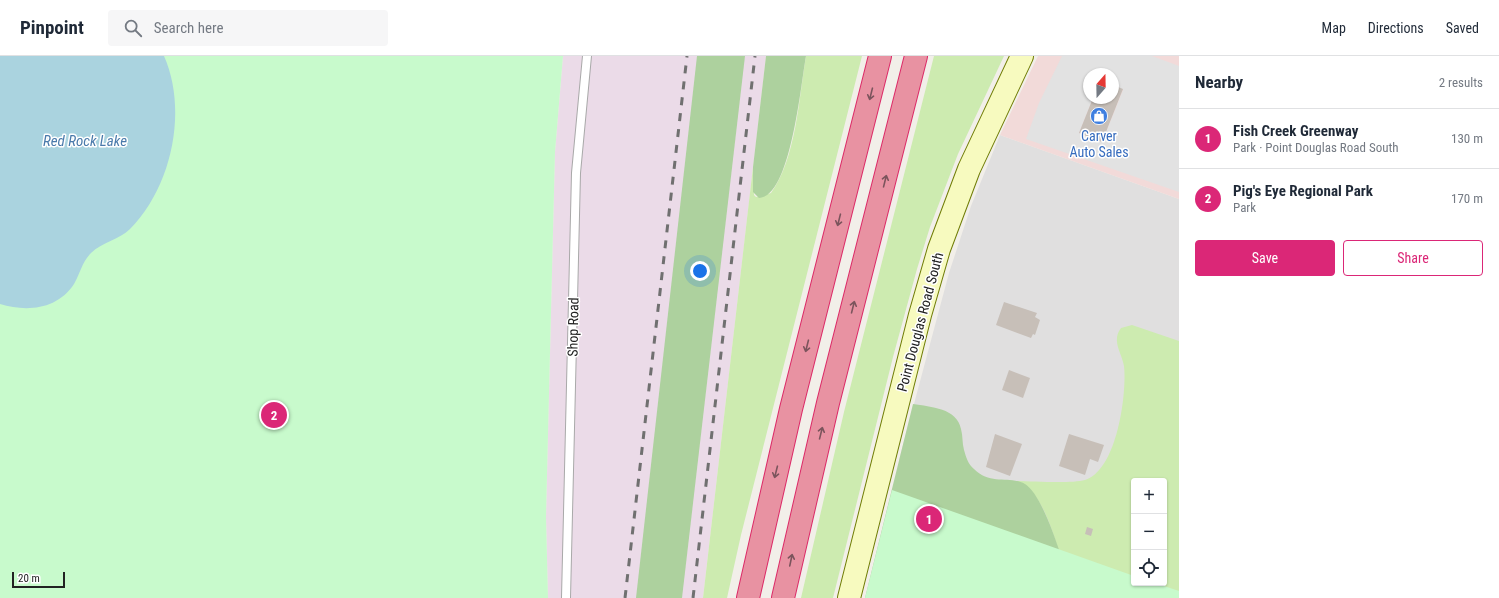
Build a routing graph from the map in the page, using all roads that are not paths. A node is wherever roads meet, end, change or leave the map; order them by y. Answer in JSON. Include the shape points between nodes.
{"nodes":[{"id":1,"x":587,"y":56,"type":"edge"},
{"id":2,"x":880,"y":56,"type":"edge"},
{"id":3,"x":916,"y":56,"type":"edge"},
{"id":4,"x":1022,"y":56,"type":"edge"},
{"id":5,"x":566,"y":598,"type":"edge"},
{"id":6,"x":748,"y":598,"type":"edge"},
{"id":7,"x":783,"y":598,"type":"edge"},
{"id":8,"x":849,"y":598,"type":"edge"}],
"edges":[{"from":1,"to":5,"type":"lane","name":"Shop Road","via":[[576,173]]},
{"from":2,"to":6,"type":"highway","one_way":true,"via":[[791,409]]},
{"from":7,"to":3,"type":"highway","one_way":true,"via":[[814,460]]},
{"from":4,"to":8,"type":"street","name":"Point Douglas Road South","via":[[970,169],[939,249]]}]}
